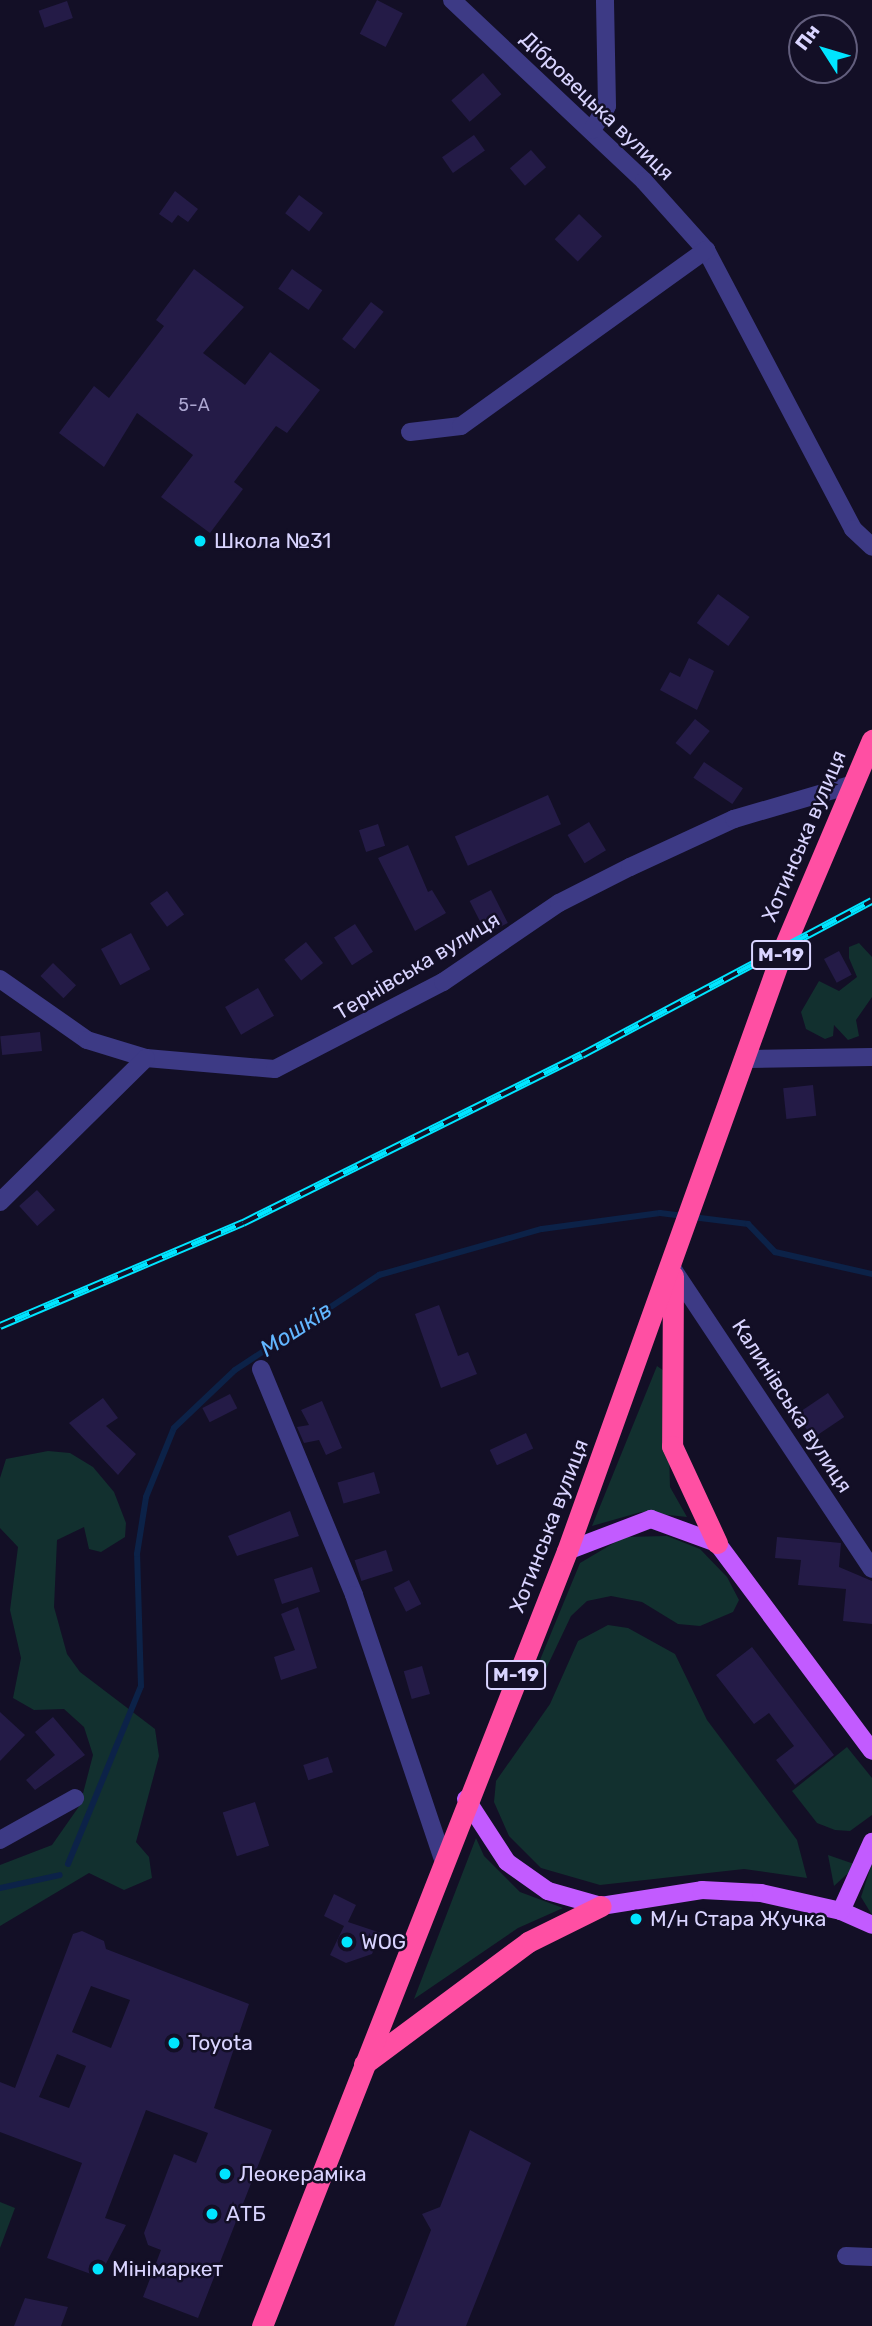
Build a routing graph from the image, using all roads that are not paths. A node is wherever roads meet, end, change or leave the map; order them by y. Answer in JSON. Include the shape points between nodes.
{"nodes":[{"id":1,"x":452,"y":0,"type":"edge"},
{"id":2,"x":605,"y":0,"type":"edge"},
{"id":3,"x":592,"y":130,"type":"junction"},
{"id":4,"x":706,"y":250,"type":"junction"},
{"id":5,"x":410,"y":432,"type":"dead end"},
{"id":6,"x":872,"y":547,"type":"edge"},
{"id":7,"x":872,"y":740,"type":"edge"},
{"id":8,"x":854,"y":784,"type":"junction"},
{"id":9,"x":0,"y":979,"type":"edge"},
{"id":10,"x":872,"y":1057,"type":"edge"},
{"id":11,"x":146,"y":1058,"type":"junction"},
{"id":12,"x":748,"y":1059,"type":"junction"},
{"id":13,"x":0,"y":1202,"type":"edge"},
{"id":14,"x":672,"y":1268,"type":"junction"},
{"id":15,"x":261,"y":1369,"type":"dead end"},
{"id":16,"x":717,"y":1543,"type":"junction"},
{"id":17,"x":566,"y":1551,"type":"junction"},
{"id":18,"x":872,"y":1569,"type":"edge"},
{"id":19,"x":872,"y":1751,"type":"edge"},
{"id":20,"x":75,"y":1798,"type":"dead end"},
{"id":21,"x":466,"y":1799,"type":"junction"},
{"id":22,"x":0,"y":1840,"type":"edge"},
{"id":23,"x":872,"y":1842,"type":"edge"},
{"id":24,"x":442,"y":1857,"type":"junction"},
{"id":25,"x":601,"y":1906,"type":"junction"},
{"id":26,"x":841,"y":1911,"type":"junction"},
{"id":27,"x":872,"y":1925,"type":"edge"},
{"id":28,"x":362,"y":2065,"type":"junction"},
{"id":29,"x":846,"y":2256,"type":"dead end"},
{"id":30,"x":872,"y":2257,"type":"edge"},
{"id":31,"x":262,"y":2326,"type":"edge"}],
"edges":[{"from":1,"to":3,"type":"street","name":"Дібровецька вулиця"},
{"from":2,"to":3,"type":"street","via":[[607,106]]},
{"from":3,"to":4,"type":"street","name":"Дібровецька вулиця"},
{"from":4,"to":5,"type":"street","via":[[461,426]]},
{"from":4,"to":6,"type":"street","name":"Дібровецька вулиця","via":[[853,529]]},
{"from":7,"to":8,"type":"highway","name":"Хотинська вулиця","number":"М-19"},
{"from":8,"to":11,"type":"street","name":"Тернівська вулиця","via":[[734,819],[559,902],[443,982],[315,1054],[275,1069]]},
{"from":8,"to":12,"type":"highway","name":"Хотинська вулиця","number":"М-19","via":[[783,947]]},
{"from":9,"to":11,"type":"street","name":"Тернівська вулиця","via":[[88,1040]]},
{"from":10,"to":12,"type":"street"},
{"from":11,"to":13,"type":"street"},
{"from":12,"to":14,"type":"highway","name":"Хотинська вулиця","number":"М-19"},
{"from":14,"to":16,"type":"highway","via":[[672,1446]]},
{"from":14,"to":17,"type":"highway","name":"Хотинська вулиця","number":"М-19"},
{"from":14,"to":18,"type":"street","name":"Калинівська вулиця"},
{"from":15,"to":24,"type":"street","via":[[354,1595]]},
{"from":16,"to":17,"type":"main road","via":[[651,1519]]},
{"from":16,"to":19,"type":"main road"},
{"from":17,"to":21,"type":"highway","name":"Хотинська вулиця","number":"М-19"},
{"from":20,"to":22,"type":"street"},
{"from":21,"to":24,"type":"highway","name":"Хотинська вулиця","number":"М-19"},
{"from":21,"to":25,"type":"main road","via":[[528,1880]]},
{"from":23,"to":26,"type":"main road"},
{"from":24,"to":28,"type":"highway","name":"Хотинська вулиця","number":"М-19"},
{"from":25,"to":26,"type":"main road","via":[[702,1890],[761,1893]]},
{"from":25,"to":28,"type":"highway","via":[[528,1942]]},
{"from":26,"to":27,"type":"main road"},
{"from":28,"to":31,"type":"highway","name":"Хотинська вулиця","number":"М-19"},
{"from":29,"to":30,"type":"street"}]}
